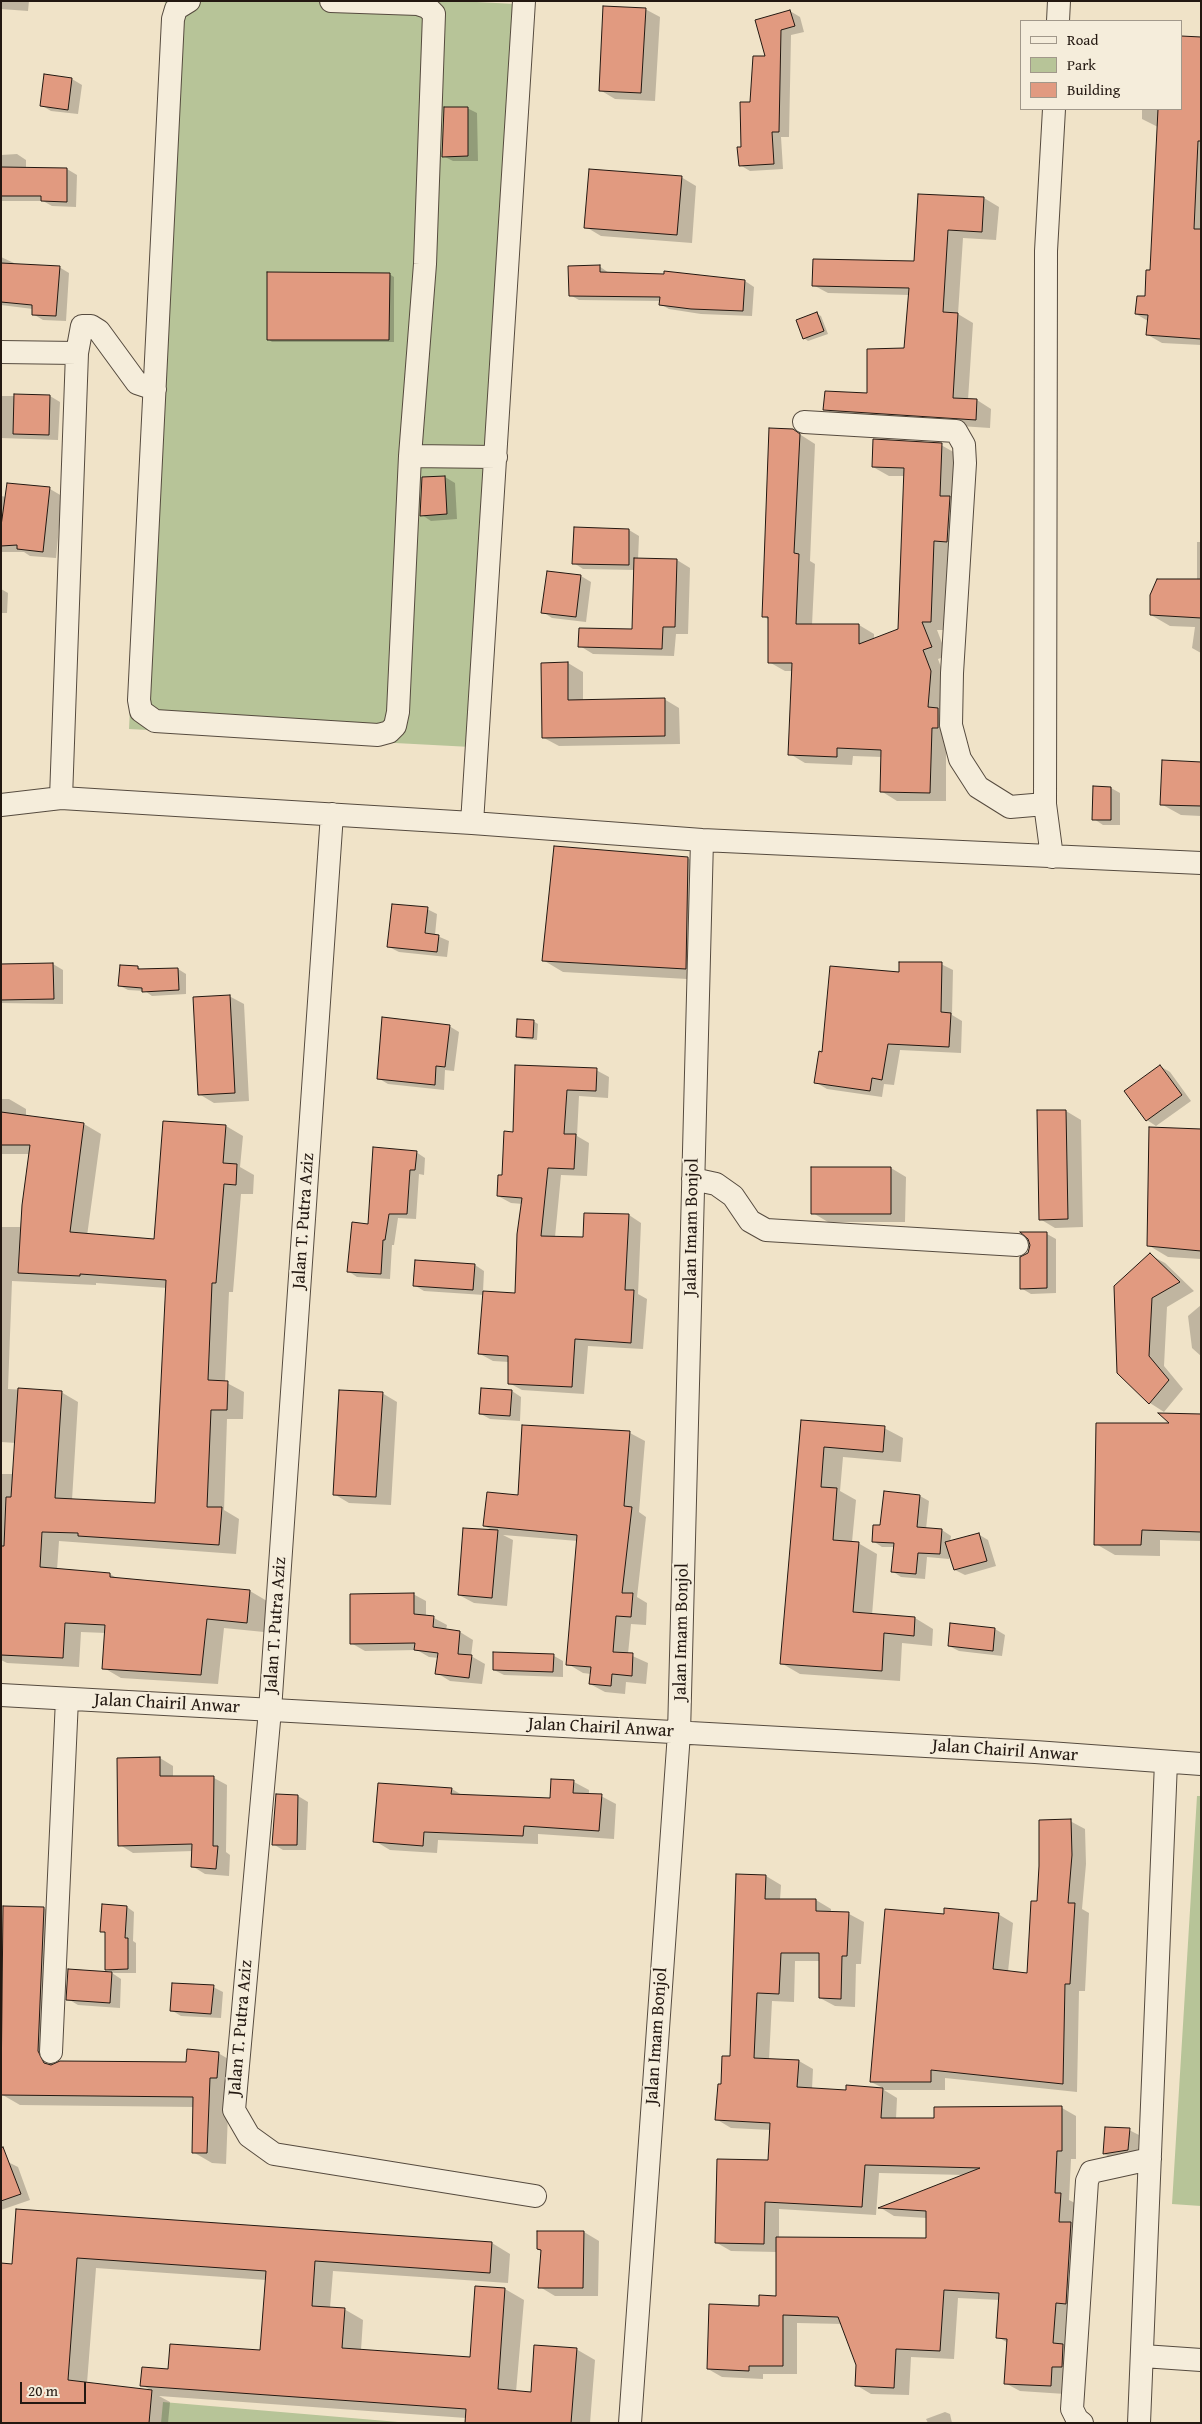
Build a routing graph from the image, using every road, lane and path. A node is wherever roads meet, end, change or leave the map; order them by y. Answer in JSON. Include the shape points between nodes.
{"nodes":[{"id":1,"x":189,"y":1,"type":"edge"},
{"id":2,"x":331,"y":1,"type":"edge"},
{"id":3,"x":524,"y":1,"type":"edge"},
{"id":4,"x":1059,"y":1,"type":"edge"},
{"id":5,"x":1058,"y":20,"type":"edge"},
{"id":6,"x":1054,"y":110,"type":"edge"},
{"id":7,"x":1,"y":352,"type":"edge"},
{"id":8,"x":77,"y":354,"type":"junction"},
{"id":9,"x":155,"y":389,"type":"junction"},
{"id":10,"x":804,"y":422,"type":"dead end"},
{"id":11,"x":410,"y":456,"type":"junction"},
{"id":12,"x":496,"y":457,"type":"junction"},
{"id":13,"x":61,"y":798,"type":"junction"},
{"id":14,"x":1045,"y":804,"type":"junction"},
{"id":15,"x":1,"y":805,"type":"edge"},
{"id":16,"x":332,"y":814,"type":"junction"},
{"id":17,"x":472,"y":823,"type":"junction"},
{"id":18,"x":702,"y":840,"type":"junction"},
{"id":19,"x":1052,"y":857,"type":"junction"},
{"id":20,"x":1201,"y":864,"type":"edge"},
{"id":21,"x":693,"y":1179,"type":"junction"},
{"id":22,"x":1017,"y":1245,"type":"dead end"},
{"id":23,"x":1,"y":1695,"type":"edge"},
{"id":24,"x":67,"y":1699,"type":"junction"},
{"id":25,"x":270,"y":1710,"type":"junction"},
{"id":26,"x":679,"y":1733,"type":"junction"},
{"id":27,"x":1166,"y":1762,"type":"junction"},
{"id":28,"x":1201,"y":1764,"type":"edge"},
{"id":29,"x":51,"y":2052,"type":"dead end"},
{"id":30,"x":1150,"y":2159,"type":"junction"},
{"id":31,"x":535,"y":2196,"type":"dead end"},
{"id":32,"x":1143,"y":2356,"type":"junction"},
{"id":33,"x":1201,"y":2360,"type":"edge"},
{"id":34,"x":630,"y":2423,"type":"edge"},
{"id":35,"x":1082,"y":2423,"type":"edge"},
{"id":36,"x":1139,"y":2423,"type":"edge"}],
"edges":[{"from":1,"to":9,"type":"street","via":[[176,9],[173,19]]},
{"from":2,"to":11,"type":"street","via":[[418,4],[434,14],[425,264]]},
{"from":3,"to":12,"type":"street"},
{"from":4,"to":5,"type":"street"},
{"from":6,"to":14,"type":"street","via":[[1046,251]]},
{"from":7,"to":8,"type":"street"},
{"from":8,"to":9,"type":"street","via":[[82,326],[91,326],[100,331],[136,383]]},
{"from":8,"to":13,"type":"street"},
{"from":9,"to":11,"type":"street","via":[[139,700],[142,711],[155,721],[378,735],[395,726]]},
{"from":10,"to":14,"type":"street","via":[[956,431],[964,445],[965,463],[950,725],[960,759],[978,787],[1010,807]]},
{"from":11,"to":12,"type":"street"},
{"from":12,"to":17,"type":"street"},
{"from":13,"to":15,"type":"street"},
{"from":13,"to":16,"type":"street"},
{"from":14,"to":19,"type":"street"},
{"from":16,"to":17,"type":"street"},
{"from":16,"to":25,"type":"street","name":"Jalan T. Putra Aziz"},
{"from":17,"to":18,"type":"street"},
{"from":18,"to":19,"type":"street"},
{"from":18,"to":21,"type":"street","name":"Jalan Imam Bonjol"},
{"from":19,"to":20,"type":"street"},
{"from":21,"to":22,"type":"street","via":[[716,1184],[733,1196],[750,1221],[766,1230]]},
{"from":21,"to":26,"type":"street","name":"Jalan Imam Bonjol"},
{"from":23,"to":24,"type":"street","name":"Jalan Chairil Anwar"},
{"from":24,"to":25,"type":"street","name":"Jalan Chairil Anwar"},
{"from":24,"to":29,"type":"street"},
{"from":25,"to":26,"type":"street","name":"Jalan Chairil Anwar"},
{"from":25,"to":31,"type":"street","name":"Jalan T. Putra Aziz","via":[[234,2110],[249,2136],[274,2154]]},
{"from":26,"to":27,"type":"street","name":"Jalan Chairil Anwar"},
{"from":26,"to":34,"type":"street","name":"Jalan Imam Bonjol"},
{"from":27,"to":28,"type":"street","name":"Jalan Chairil Anwar"},
{"from":27,"to":30,"type":"street"},
{"from":30,"to":32,"type":"street"},
{"from":30,"to":35,"type":"street","via":[[1092,2172],[1087,2181],[1072,2409]]},
{"from":32,"to":33,"type":"street"},
{"from":32,"to":36,"type":"street"}]}
